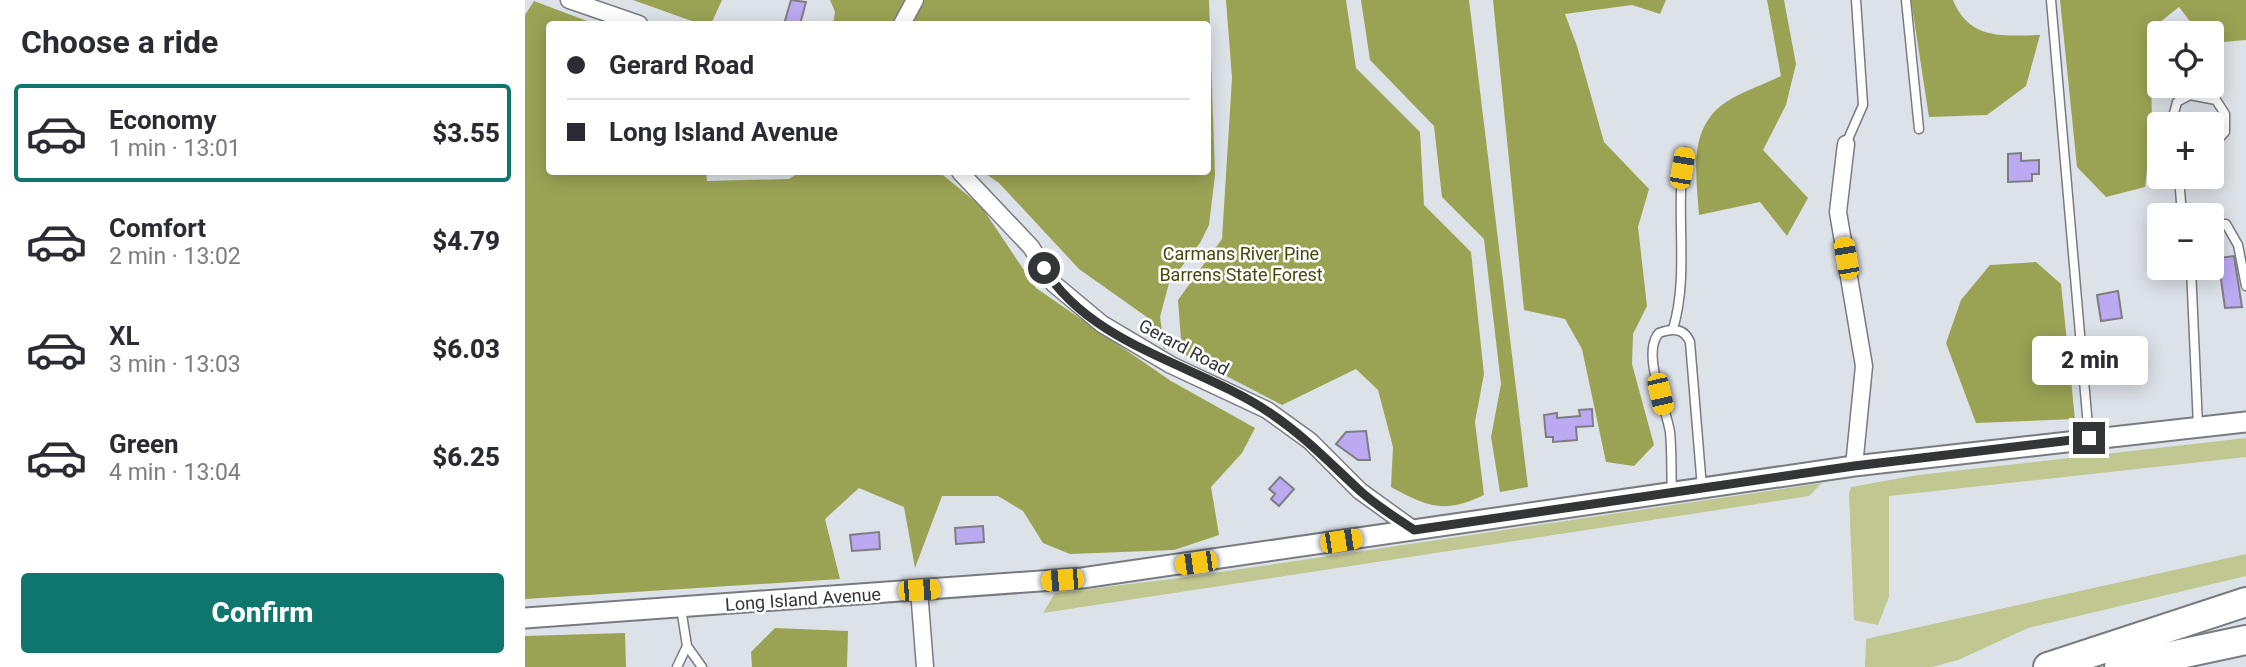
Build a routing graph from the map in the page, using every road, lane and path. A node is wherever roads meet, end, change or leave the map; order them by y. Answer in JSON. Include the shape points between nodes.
{"nodes":[{"id":1,"x":569,"y":0,"type":"edge"},
{"id":2,"x":915,"y":0,"type":"edge"},
{"id":3,"x":1856,"y":0,"type":"edge"},
{"id":4,"x":1906,"y":0,"type":"edge"},
{"id":5,"x":2051,"y":0,"type":"edge"},
{"id":6,"x":630,"y":21,"type":"edge"},
{"id":7,"x":904,"y":21,"type":"edge"},
{"id":8,"x":2174,"y":112,"type":"edge"},
{"id":9,"x":2224,"y":112,"type":"edge"},
{"id":10,"x":2224,"y":113,"type":"edge"},
{"id":11,"x":1919,"y":129,"type":"dead end"},
{"id":12,"x":2224,"y":133,"type":"edge"},
{"id":13,"x":1846,"y":144,"type":"joint"},
{"id":14,"x":1685,"y":152,"type":"dead end"},
{"id":15,"x":963,"y":175,"type":"edge"},
{"id":16,"x":2224,"y":224,"type":"edge"},
{"id":17,"x":2192,"y":280,"type":"edge"},
{"id":18,"x":2246,"y":286,"type":"edge"},
{"id":19,"x":1673,"y":329,"type":"junction"},
{"id":20,"x":2246,"y":422,"type":"edge"},
{"id":21,"x":2199,"y":427,"type":"junction"},
{"id":22,"x":2089,"y":438,"type":"junction"},
{"id":23,"x":1854,"y":466,"type":"junction"},
{"id":24,"x":1702,"y":488,"type":"junction"},
{"id":25,"x":1672,"y":492,"type":"junction"},
{"id":26,"x":1414,"y":530,"type":"junction"},
{"id":27,"x":919,"y":590,"type":"junction"},
{"id":28,"x":2246,"y":602,"type":"edge"},
{"id":29,"x":681,"y":608,"type":"junction"},
{"id":30,"x":525,"y":618,"type":"edge"},
{"id":31,"x":2246,"y":640,"type":"edge"},
{"id":32,"x":687,"y":646,"type":"junction"},
{"id":33,"x":677,"y":667,"type":"edge"},
{"id":34,"x":702,"y":667,"type":"edge"},
{"id":35,"x":925,"y":667,"type":"edge"},
{"id":36,"x":2048,"y":667,"type":"edge"},
{"id":37,"x":2119,"y":667,"type":"edge"}],
"edges":[{"from":1,"to":6,"type":"street"},
{"from":2,"to":7,"type":"street"},
{"from":3,"to":13,"type":"lane","via":[[1863,105]]},
{"from":4,"to":11,"type":"lane"},
{"from":5,"to":22,"type":"lane"},
{"from":8,"to":9,"type":"lane","via":[[2177,102],[2189,95],[2215,100]]},
{"from":10,"to":12,"type":"lane"},
{"from":13,"to":23,"type":"street","via":[[1838,212],[1864,366]]},
{"from":14,"to":19,"type":"lane","via":[[1679,184],[1680,300]]},
{"from":15,"to":26,"type":"street","name":"Gerard Road","via":[[1031,247],[1054,284],[1101,324],[1171,365],[1267,410],[1310,441],[1360,491]]},
{"from":16,"to":18,"type":"lane","via":[[2238,245]]},
{"from":17,"to":21,"type":"lane"},
{"from":19,"to":24,"type":"lane","via":[[1682,331],[1690,342]]},
{"from":19,"to":25,"type":"lane","via":[[1659,333],[1652,345],[1669,432]]},
{"from":20,"to":21,"type":"street","name":"Long Island Avenue"},
{"from":21,"to":22,"type":"street","name":"Long Island Avenue"},
{"from":22,"to":23,"type":"street","name":"Long Island Avenue"},
{"from":23,"to":24,"type":"street","name":"Long Island Avenue"},
{"from":24,"to":25,"type":"street","name":"Long Island Avenue"},
{"from":25,"to":26,"type":"street","name":"Long Island Avenue"},
{"from":26,"to":27,"type":"street","name":"Long Island Avenue","via":[[1124,573]]},
{"from":27,"to":29,"type":"street","name":"Long Island Avenue"},
{"from":27,"to":35,"type":"street"},
{"from":28,"to":36,"type":"highway"},
{"from":29,"to":30,"type":"street","name":"Long Island Avenue"},
{"from":29,"to":32,"type":"lane"},
{"from":31,"to":37,"type":"highway"},
{"from":32,"to":33,"type":"lane"},
{"from":32,"to":34,"type":"lane"}]}
